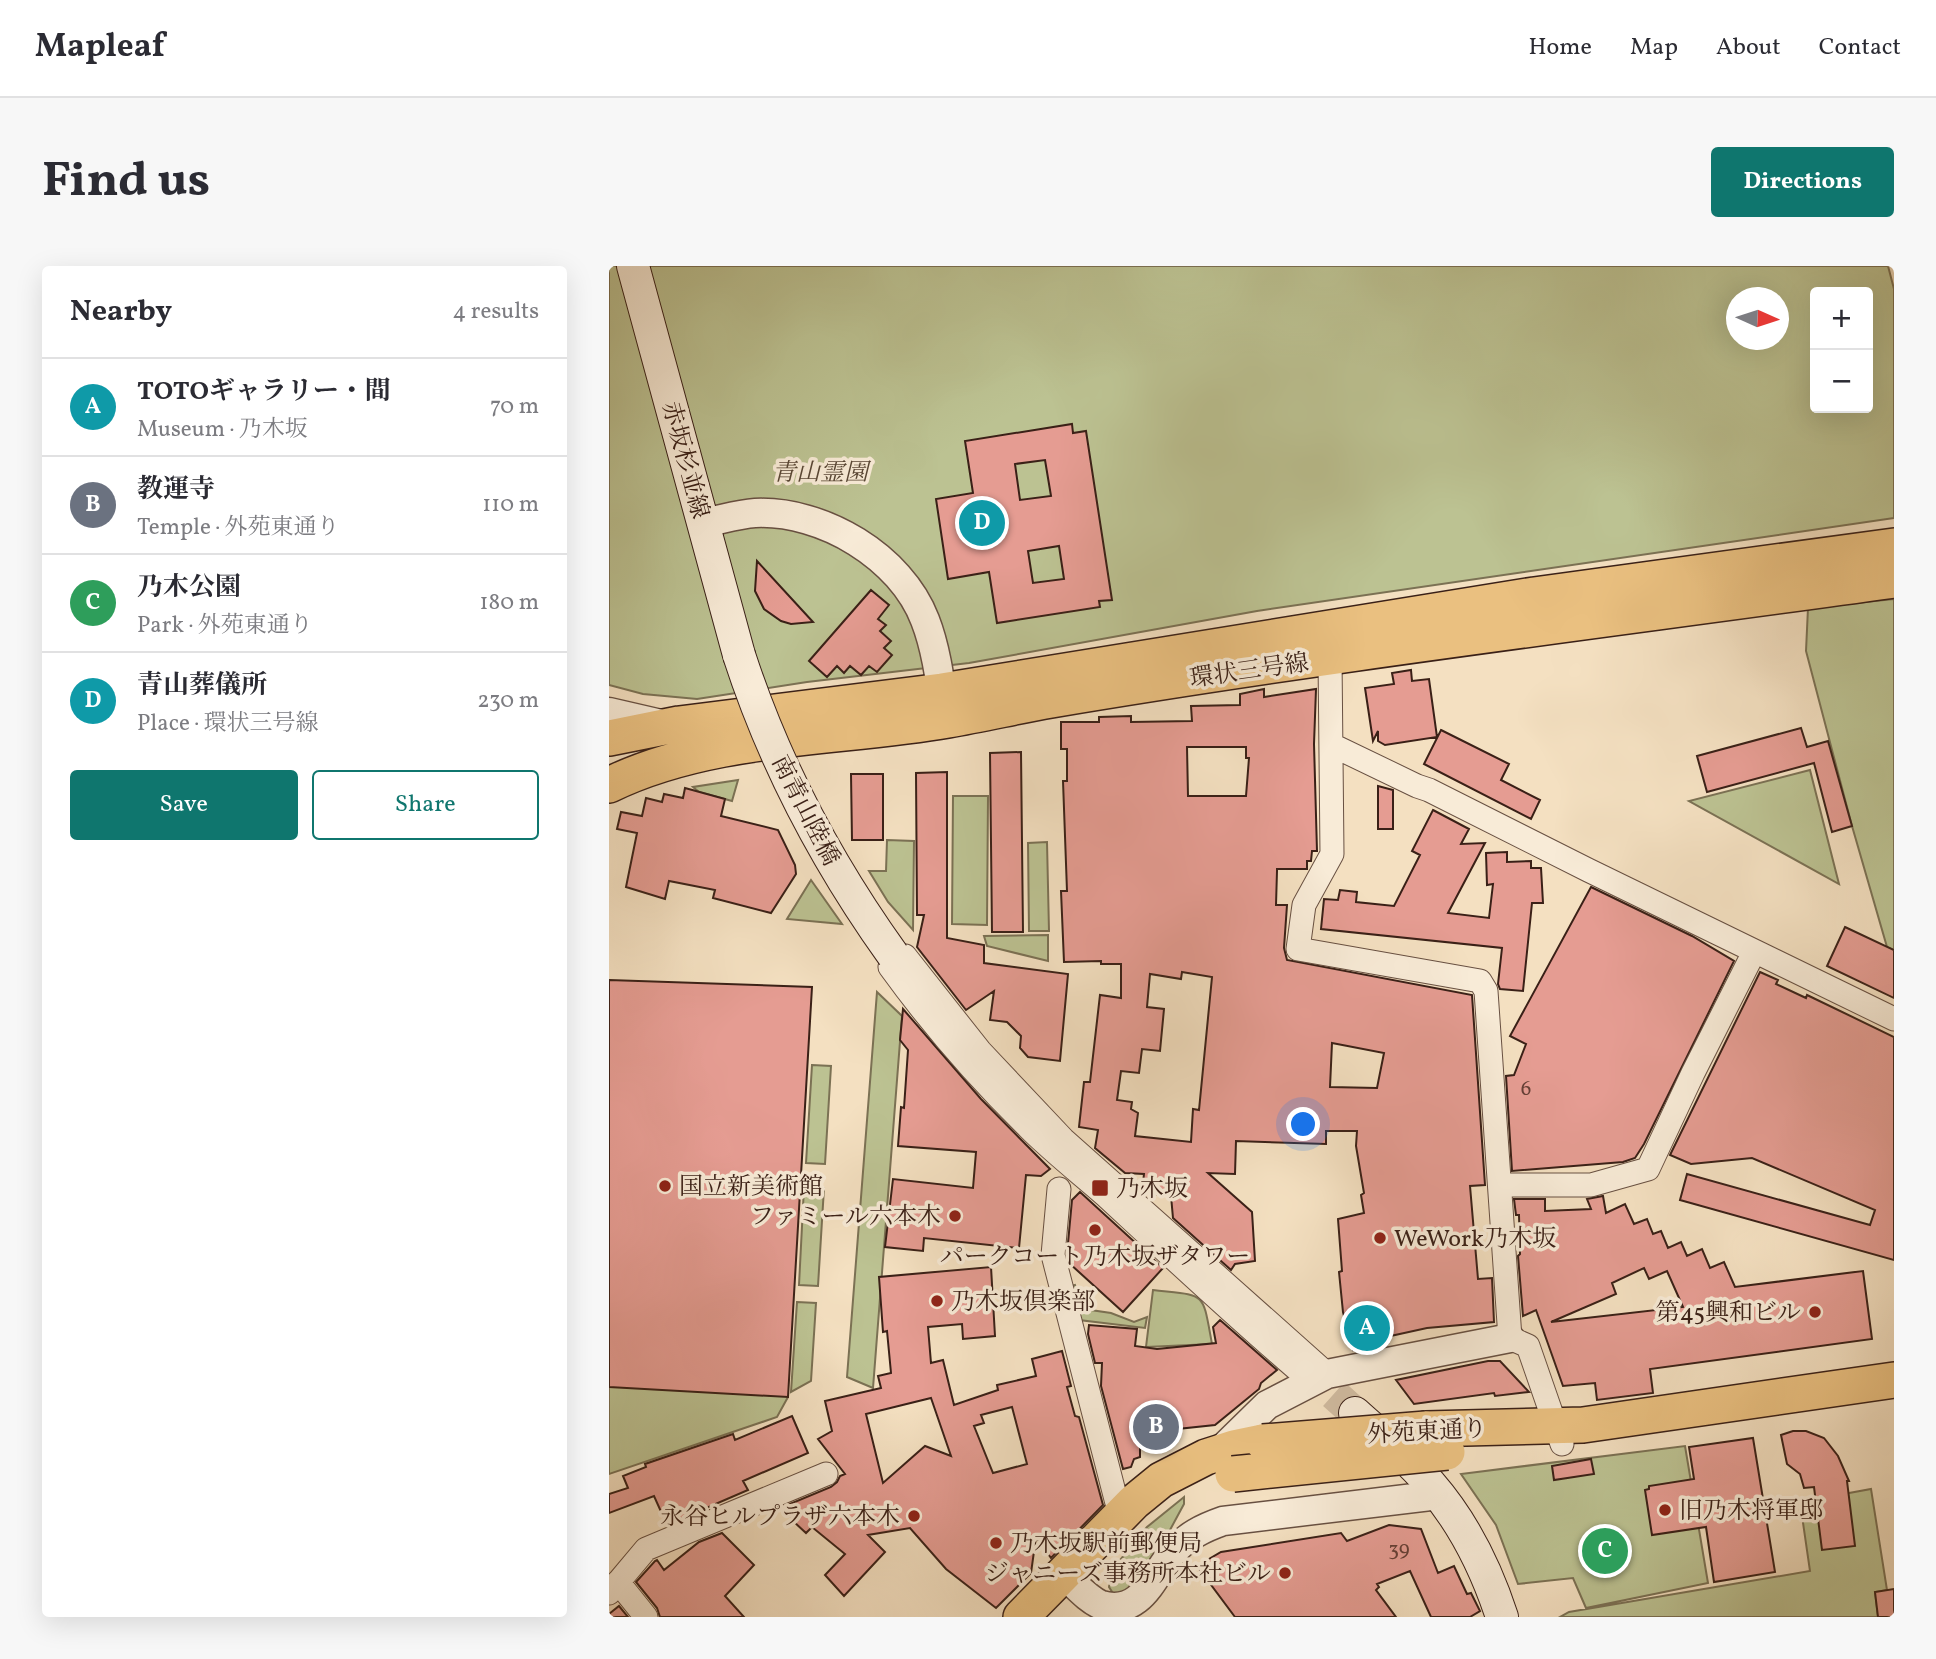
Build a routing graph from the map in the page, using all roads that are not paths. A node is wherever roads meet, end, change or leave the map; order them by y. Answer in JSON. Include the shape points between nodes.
{"nodes":[{"id":1,"x":633,"y":266,"type":"edge"},
{"id":2,"x":703,"y":523,"type":"junction"},
{"id":3,"x":1894,"y":546,"type":"edge"},
{"id":4,"x":1894,"y":580,"type":"edge"},
{"id":5,"x":1270,"y":637,"type":"junction"},
{"id":6,"x":739,"y":655,"type":"joint"},
{"id":7,"x":1330,"y":658,"type":"junction"},
{"id":8,"x":944,"y":705,"type":"junction"},
{"id":9,"x":609,"y":712,"type":"edge"},
{"id":10,"x":679,"y":724,"type":"junction"},
{"id":11,"x":809,"y":737,"type":"junction"},
{"id":12,"x":609,"y":741,"type":"edge"},
{"id":13,"x":1332,"y":745,"type":"junction"},
{"id":14,"x":609,"y":785,"type":"edge"},
{"id":15,"x":1754,"y":952,"type":"junction"},
{"id":16,"x":893,"y":955,"type":"dead end"},
{"id":17,"x":1894,"y":1019,"type":"edge"},
{"id":18,"x":1500,"y":1185,"type":"junction"},
{"id":19,"x":1059,"y":1189,"type":"dead end"},
{"id":20,"x":1510,"y":1338,"type":"junction"},
{"id":21,"x":1319,"y":1377,"type":"junction"},
{"id":22,"x":1894,"y":1380,"type":"edge"},
{"id":23,"x":1894,"y":1398,"type":"edge"},
{"id":24,"x":1355,"y":1413,"type":"tunnel mouth"},
{"id":25,"x":1560,"y":1435,"type":"junction"},
{"id":26,"x":1437,"y":1440,"type":"junction"},
{"id":27,"x":1226,"y":1463,"type":"junction"},
{"id":28,"x":826,"y":1474,"type":"dead end"},
{"id":29,"x":1439,"y":1495,"type":"junction"},
{"id":30,"x":1120,"y":1515,"type":"junction"},
{"id":31,"x":1071,"y":1581,"type":"junction"},
{"id":32,"x":614,"y":1588,"type":"edge"},
{"id":33,"x":646,"y":1617,"type":"edge"},
{"id":34,"x":1021,"y":1617,"type":"edge"},
{"id":35,"x":1052,"y":1617,"type":"edge"},
{"id":36,"x":1502,"y":1617,"type":"edge"}],
"edges":[{"from":1,"to":2,"type":"main road","name":"赤坂杉並線"},
{"from":2,"to":6,"type":"main road","name":"赤坂杉並線"},
{"from":2,"to":8,"type":"street","via":[[752,513],[795,517],[835,530],[883,560],[898,574],[925,620]]},
{"from":3,"to":5,"type":"main road","name":"環状三号線"},
{"from":4,"to":7,"type":"main road","name":"環状三号線"},
{"from":5,"to":7,"type":"street"},
{"from":5,"to":8,"type":"main road","name":"環状三号線"},
{"from":6,"to":16,"type":"main road","name":"南青山陸橋","bridge":true,"via":[[804,811]]},
{"from":7,"to":8,"type":"main road","name":"環状三号線","via":[[1050,700]]},
{"from":7,"to":13,"type":"street"},
{"from":8,"to":10,"type":"main road","name":"環状三号線"},
{"from":8,"to":11,"type":"main road","name":"環状三号線"},
{"from":9,"to":10,"type":"street","via":[[657,724]]},
{"from":10,"to":12,"type":"main road","name":"環状三号線"},
{"from":11,"to":12,"type":"main road","via":[[651,746]]},
{"from":11,"to":14,"type":"main road","name":"環状三号線","via":[[668,762]]},
{"from":13,"to":15,"type":"street"},
{"from":13,"to":18,"type":"street","via":[[1332,854],[1304,905],[1298,949],[1484,985]]},
{"from":15,"to":17,"type":"street"},
{"from":15,"to":18,"type":"street","via":[[1648,1169],[1591,1185]]},
{"from":18,"to":20,"type":"street"},
{"from":19,"to":30,"type":"street","via":[[1053,1255]]},
{"from":20,"to":21,"type":"street"},
{"from":20,"to":25,"type":"street","via":[[1528,1346]]},
{"from":21,"to":21,"type":"street","via":[[1238,1319],[1030,1130],[961,1057],[890,967],[905,956],[979,1051],[1063,1139]]},
{"from":21,"to":27,"type":"street","via":[[1267,1405]]},
{"from":22,"to":25,"type":"main road","name":"外苑東通り"},
{"from":23,"to":25,"type":"main road","name":"外苑東通り"},
{"from":24,"to":29,"type":"main road"},
{"from":25,"to":26,"type":"main road","name":"外苑東通り"},
{"from":26,"to":27,"type":"main road","name":"外苑東通り","bridge":true},
{"from":26,"to":27,"type":"main road","name":"外苑東通り","bridge":true,"via":[[1263,1442]]},
{"from":27,"to":30,"type":"main road","name":"外苑東通り","via":[[1172,1473]]},
{"from":27,"to":31,"type":"main road","name":"外苑東通り","via":[[1172,1498],[1107,1558]]},
{"from":28,"to":32,"type":"street","via":[[646,1549]]},
{"from":29,"to":31,"type":"street","via":[[1223,1521],[1205,1527],[1172,1553],[1142,1599],[1128,1607],[1102,1606]]},
{"from":29,"to":36,"type":"main road","via":[[1475,1549]]},
{"from":30,"to":31,"type":"main road","name":"外苑東通り"},
{"from":31,"to":34,"type":"main road","name":"外苑東通り"},
{"from":31,"to":35,"type":"main road","name":"外苑東通り"},
{"from":32,"to":33,"type":"street"}]}
